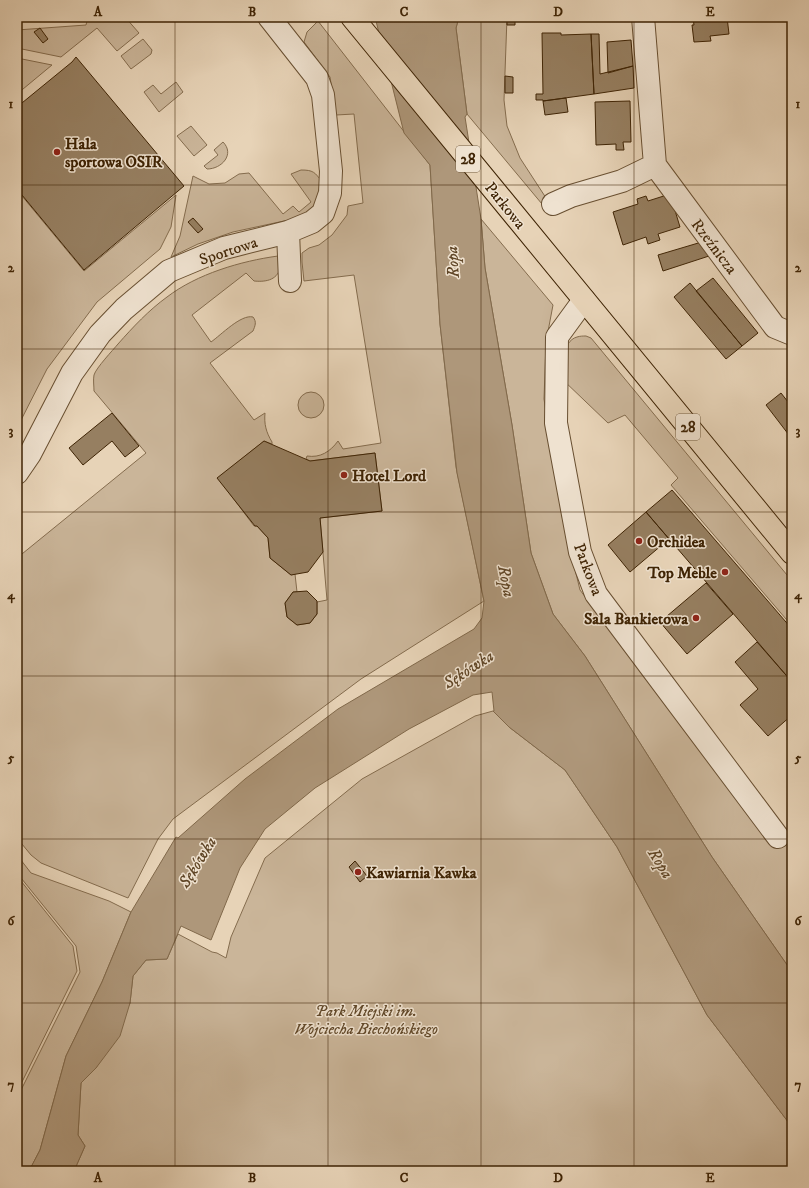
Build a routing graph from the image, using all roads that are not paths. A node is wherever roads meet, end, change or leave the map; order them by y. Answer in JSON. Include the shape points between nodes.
{"nodes":[{"id":1,"x":269,"y":17,"type":"edge"},
{"id":2,"x":352,"y":17,"type":"edge"},
{"id":3,"x":643,"y":17,"type":"edge"},
{"id":4,"x":655,"y":165,"type":"junction"},
{"id":5,"x":553,"y":204,"type":"dead end"},
{"id":6,"x":288,"y":232,"type":"junction"},
{"id":7,"x":290,"y":281,"type":"dead end"},
{"id":8,"x":584,"y":300,"type":"junction"},
{"id":9,"x":784,"y":331,"type":"edge"},
{"id":10,"x":17,"y":472,"type":"edge"},
{"id":11,"x":792,"y":553,"type":"edge"},
{"id":12,"x":778,"y":837,"type":"dead end"}],
"edges":[{"from":1,"to":6,"type":"street","name":"Sportowa","via":[[317,78],[323,95],[330,152],[330,193],[323,213],[312,222]]},
{"from":2,"to":8,"type":"main road","name":"Parkowa","number":"28"},
{"from":3,"to":4,"type":"street"},
{"from":4,"to":5,"type":"street","via":[[622,181]]},
{"from":4,"to":9,"type":"street","name":"Rzeźnicza"},
{"from":6,"to":7,"type":"street"},
{"from":6,"to":10,"type":"street","name":"Sportowa","via":[[224,248],[169,271],[124,309],[100,334],[72,373],[30,454]]},
{"from":8,"to":11,"type":"main road","name":"Parkowa","number":"28"},
{"from":8,"to":12,"type":"street","name":"Parkowa","via":[[557,337],[556,424],[580,552],[596,594]]}]}
